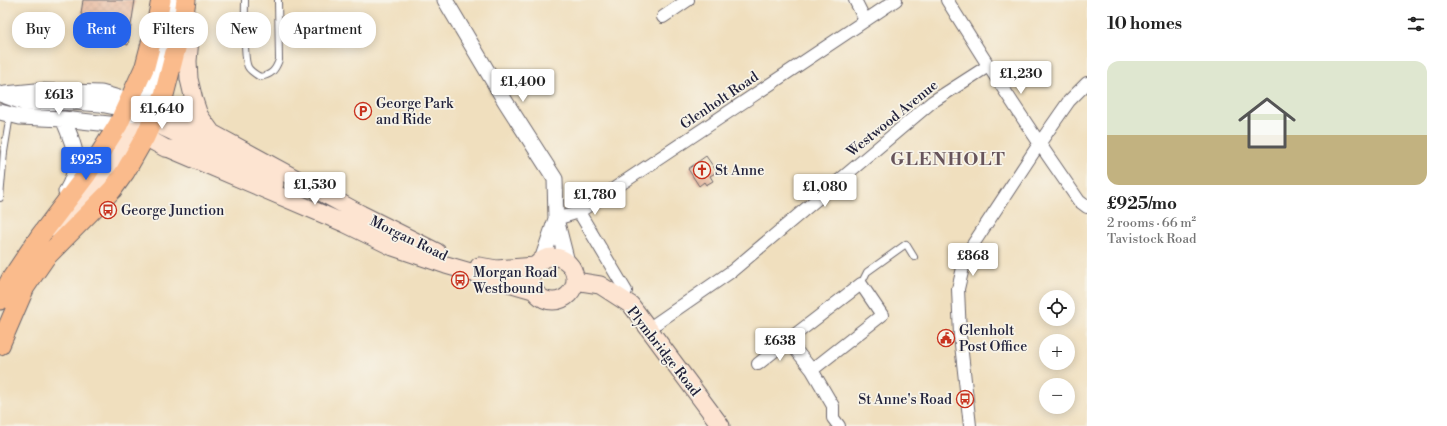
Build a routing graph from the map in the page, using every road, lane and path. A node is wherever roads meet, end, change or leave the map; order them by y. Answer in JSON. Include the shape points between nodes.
{"nodes":[{"id":1,"x":165,"y":0,"type":"edge"},
{"id":2,"x":245,"y":0,"type":"edge"},
{"id":3,"x":278,"y":0,"type":"edge"},
{"id":4,"x":445,"y":0,"type":"edge"},
{"id":5,"x":688,"y":0,"type":"edge"},
{"id":6,"x":855,"y":0,"type":"edge"},
{"id":7,"x":896,"y":0,"type":"edge"},
{"id":8,"x":947,"y":0,"type":"edge"},
{"id":9,"x":183,"y":5,"type":"edge"},
{"id":10,"x":157,"y":9,"type":"edge"},
{"id":11,"x":663,"y":17,"type":"dead end"},
{"id":12,"x":865,"y":20,"type":"junction"},
{"id":13,"x":988,"y":66,"type":"junction"},
{"id":14,"x":1087,"y":83,"type":"edge"},
{"id":15,"x":1,"y":97,"type":"edge"},
{"id":16,"x":5,"y":114,"type":"edge"},
{"id":17,"x":140,"y":118,"type":"junction"},
{"id":18,"x":57,"y":119,"type":"junction"},
{"id":19,"x":212,"y":133,"type":"junction"},
{"id":20,"x":1039,"y":144,"type":"junction"},
{"id":21,"x":0,"y":198,"type":"edge"},
{"id":22,"x":1087,"y":207,"type":"edge"},
{"id":23,"x":580,"y":212,"type":"junction"},
{"id":24,"x":556,"y":219,"type":"junction"},
{"id":25,"x":40,"y":236,"type":"junction"},
{"id":26,"x":914,"y":257,"type":"dead end"},
{"id":27,"x":567,"y":262,"type":"junction"},
{"id":28,"x":538,"y":263,"type":"junction"},
{"id":29,"x":575,"y":281,"type":"junction"},
{"id":30,"x":861,"y":284,"type":"junction"},
{"id":31,"x":533,"y":290,"type":"junction"},
{"id":32,"x":626,"y":291,"type":"dead end"},
{"id":33,"x":0,"y":300,"type":"edge"},
{"id":34,"x":648,"y":329,"type":"junction"},
{"id":35,"x":788,"y":340,"type":"junction"},
{"id":36,"x":0,"y":345,"type":"edge"},
{"id":37,"x":758,"y":364,"type":"dead end"},
{"id":38,"x":812,"y":370,"type":"junction"},
{"id":39,"x":721,"y":426,"type":"edge"},
{"id":40,"x":839,"y":426,"type":"edge"},
{"id":41,"x":970,"y":426,"type":"edge"}],
"edges":[{"from":1,"to":10,"type":"lane"},
{"from":2,"to":3,"type":"lane","via":[[246,57],[252,72],[260,77],[276,70]]},
{"from":4,"to":24,"type":"street","via":[[555,179]]},
{"from":5,"to":11,"type":"street"},
{"from":6,"to":12,"type":"street"},
{"from":7,"to":12,"type":"street","name":"Glenholt Road"},
{"from":8,"to":13,"type":"street"},
{"from":9,"to":17,"type":"highway","via":[[164,95]]},
{"from":9,"to":19,"type":"main road","via":[[190,39],[189,79],[199,115]]},
{"from":10,"to":17,"type":"highway","via":[[145,66]]},
{"from":12,"to":23,"type":"street","name":"Glenholt Road"},
{"from":13,"to":20,"type":"street"},
{"from":13,"to":34,"type":"street","name":"Westwood Avenue","via":[[932,102],[732,271]]},
{"from":14,"to":20,"type":"street","via":[[1069,101]]},
{"from":15,"to":17,"type":"street","via":[[36,90],[110,94]]},
{"from":15,"to":18,"type":"street"},
{"from":16,"to":18,"type":"street"},
{"from":16,"to":21,"type":"lane"},
{"from":17,"to":18,"type":"street"},
{"from":17,"to":19,"type":"main road","name":"Morgan Road"},
{"from":17,"to":25,"type":"highway","via":[[101,154]]},
{"from":17,"to":31,"type":"main road","name":"Morgan Road","via":[[221,154],[346,224],[394,247]]},
{"from":17,"to":36,"type":"highway","via":[[125,172],[112,190],[45,258],[25,287]]},
{"from":18,"to":25,"type":"street","via":[[75,148],[75,173]]},
{"from":19,"to":28,"type":"main road","name":"Morgan Road","via":[[434,251],[470,265],[497,269]]},
{"from":20,"to":22,"type":"street","via":[[1079,201]]},
{"from":20,"to":41,"type":"street","via":[[966,255],[958,289],[960,335]]},
{"from":23,"to":24,"type":"street","name":"Glenholt Road"},
{"from":23,"to":32,"type":"street","name":"Plymbridge Road"},
{"from":24,"to":27,"type":"street"},
{"from":24,"to":28,"type":"street"},
{"from":25,"to":33,"type":"highway"},
{"from":26,"to":30,"type":"lane","via":[[906,244],[867,272]]},
{"from":27,"to":28,"type":"main road","via":[[549,257]]},
{"from":27,"to":29,"type":"main road","via":[[574,273]]},
{"from":28,"to":31,"type":"main road","via":[[531,272]]},
{"from":29,"to":31,"type":"main road","via":[[569,295],[553,302],[538,296]]},
{"from":29,"to":34,"type":"main road","name":"Plymbridge Road","via":[[600,285],[631,305]]},
{"from":30,"to":35,"type":"street"},
{"from":30,"to":38,"type":"street","via":[[882,316]]},
{"from":34,"to":39,"type":"main road","name":"Plymbridge Road"},
{"from":35,"to":37,"type":"street"},
{"from":35,"to":38,"type":"street"},
{"from":38,"to":40,"type":"street","via":[[833,406],[833,418]]}]}
